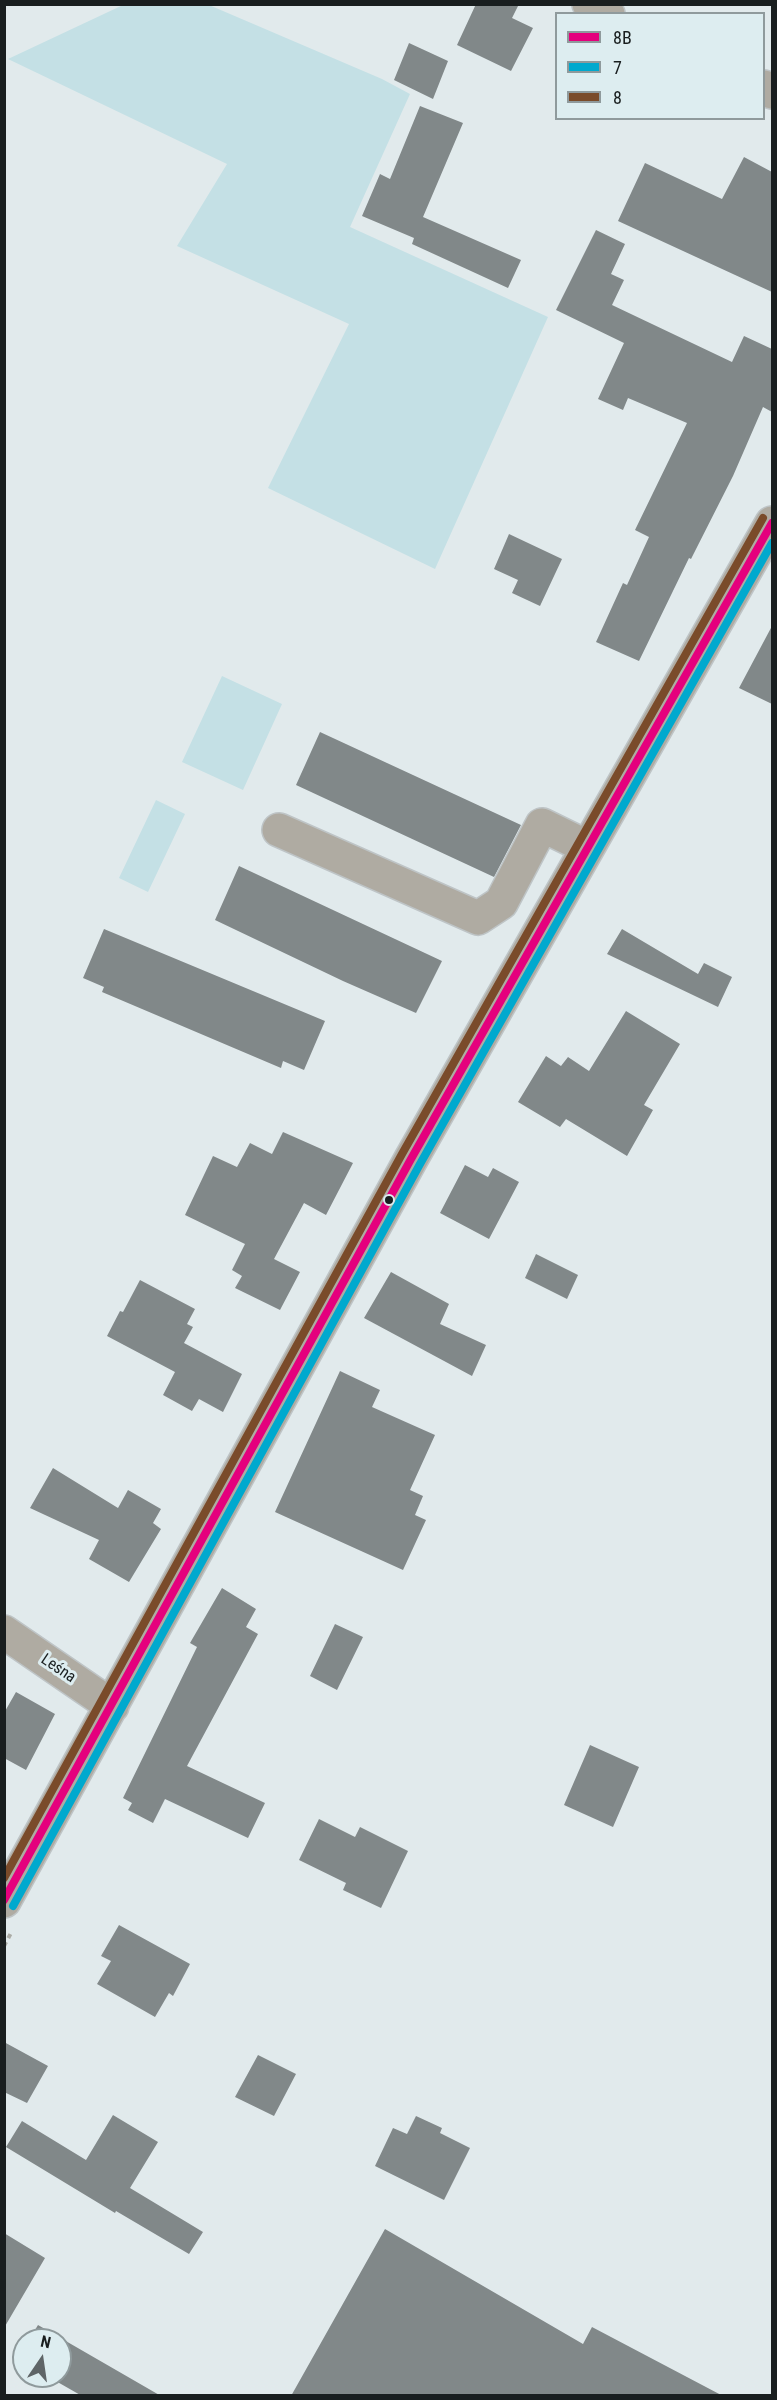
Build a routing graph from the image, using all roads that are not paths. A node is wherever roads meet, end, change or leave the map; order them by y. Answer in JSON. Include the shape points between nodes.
{"nodes":[{"id":1,"x":588,"y":4,"type":"edge"},
{"id":2,"x":604,"y":12,"type":"edge"},
{"id":3,"x":772,"y":523,"type":"edge"},
{"id":4,"x":279,"y":830,"type":"dead end"},
{"id":5,"x":587,"y":847,"type":"junction"},
{"id":6,"x":4,"y":1632,"type":"edge"},
{"id":7,"x":112,"y":1706,"type":"junction"},
{"id":8,"x":4,"y":1901,"type":"edge"}],
"edges":[{"from":1,"to":2,"type":"street"},
{"from":3,"to":5,"type":"street"},
{"from":4,"to":5,"type":"street","via":[[478,918],[501,903],[542,825]]},
{"from":5,"to":7,"type":"street","via":[[414,1152]]},
{"from":6,"to":7,"type":"street","name":"Leśna"},
{"from":7,"to":8,"type":"street"}]}
